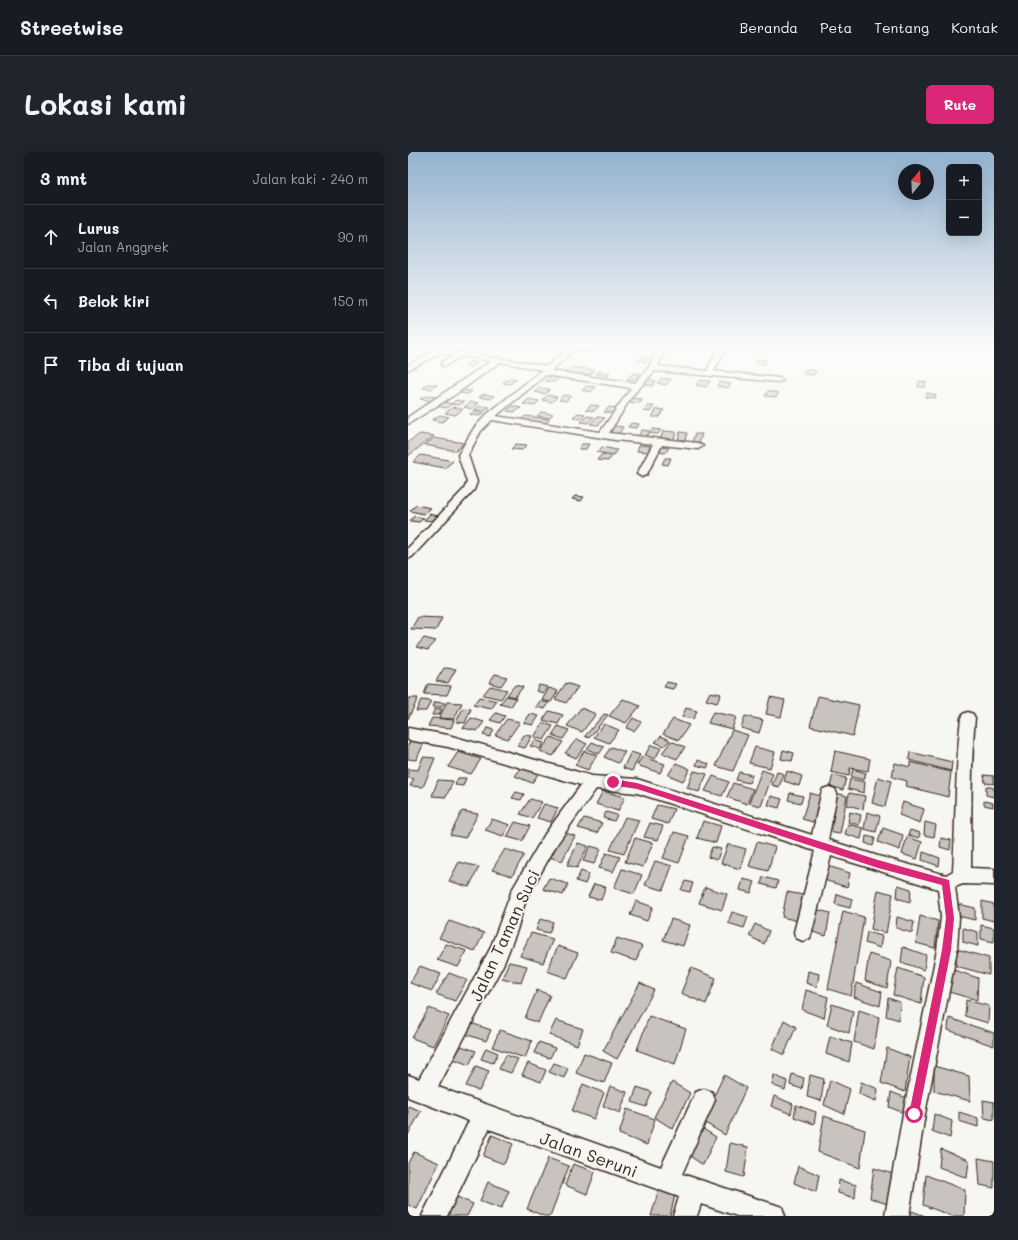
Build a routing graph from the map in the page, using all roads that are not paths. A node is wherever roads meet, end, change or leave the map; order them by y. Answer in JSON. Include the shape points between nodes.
{"nodes":[{"id":1,"x":447,"y":396,"type":"edge"},
{"id":2,"x":515,"y":396,"type":"edge"},
{"id":3,"x":629,"y":396,"type":"edge"},
{"id":4,"x":489,"y":417,"type":"junction"},
{"id":5,"x":408,"y":421,"type":"edge"},
{"id":6,"x":603,"y":435,"type":"junction"},
{"id":7,"x":659,"y":442,"type":"junction"},
{"id":8,"x":698,"y":446,"type":"dead end"},
{"id":9,"x":642,"y":474,"type":"dead end"},
{"id":10,"x":408,"y":555,"type":"edge"},
{"id":11,"x":968,"y":718,"type":"dead end"},
{"id":12,"x":408,"y":734,"type":"edge"},
{"id":13,"x":592,"y":782,"type":"junction"},
{"id":14,"x":830,"y":794,"type":"dead end"},
{"id":15,"x":822,"y":845,"type":"junction"},
{"id":16,"x":994,"y":877,"type":"edge"},
{"id":17,"x":954,"y":880,"type":"junction"},
{"id":18,"x":804,"y":932,"type":"dead end"},
{"id":19,"x":416,"y":1090,"type":"edge"},
{"id":20,"x":704,"y":1100,"type":"dead end"},
{"id":21,"x":484,"y":1116,"type":"junction"},
{"id":22,"x":666,"y":1181,"type":"junction"},
{"id":23,"x":693,"y":1190,"type":"junction"},
{"id":24,"x":434,"y":1216,"type":"edge"},
{"id":25,"x":685,"y":1216,"type":"edge"},
{"id":26,"x":773,"y":1216,"type":"edge"},
{"id":27,"x":897,"y":1216,"type":"edge"}],
"edges":[{"from":1,"to":5,"type":"street"},
{"from":2,"to":4,"type":"street"},
{"from":3,"to":6,"type":"street"},
{"from":4,"to":6,"type":"street"},
{"from":4,"to":10,"type":"street","via":[[463,455],[472,482],[469,490]]},
{"from":6,"to":7,"type":"street"},
{"from":7,"to":8,"type":"street"},
{"from":7,"to":9,"type":"street"},
{"from":11,"to":17,"type":"street","via":[[964,754],[965,797]]},
{"from":12,"to":13,"type":"street","via":[[448,741]]},
{"from":13,"to":15,"type":"street","via":[[637,786]]},
{"from":13,"to":19,"type":"street","name":"Jalan Taman Suci","via":[[551,839],[518,896],[497,956]]},
{"from":14,"to":15,"type":"street"},
{"from":15,"to":17,"type":"street","via":[[904,872]]},
{"from":15,"to":18,"type":"street"},
{"from":16,"to":17,"type":"street"},
{"from":17,"to":27,"type":"street","via":[[947,950],[914,1114]]},
{"from":19,"to":21,"type":"street","name":"Jalan Seruni"},
{"from":20,"to":22,"type":"street"},
{"from":21,"to":22,"type":"street","name":"Jalan Seruni"},
{"from":21,"to":24,"type":"street"},
{"from":22,"to":23,"type":"street","name":"Jalan Seruni"},
{"from":23,"to":25,"type":"street"},
{"from":23,"to":26,"type":"street","name":"Jalan Seruni"}]}
